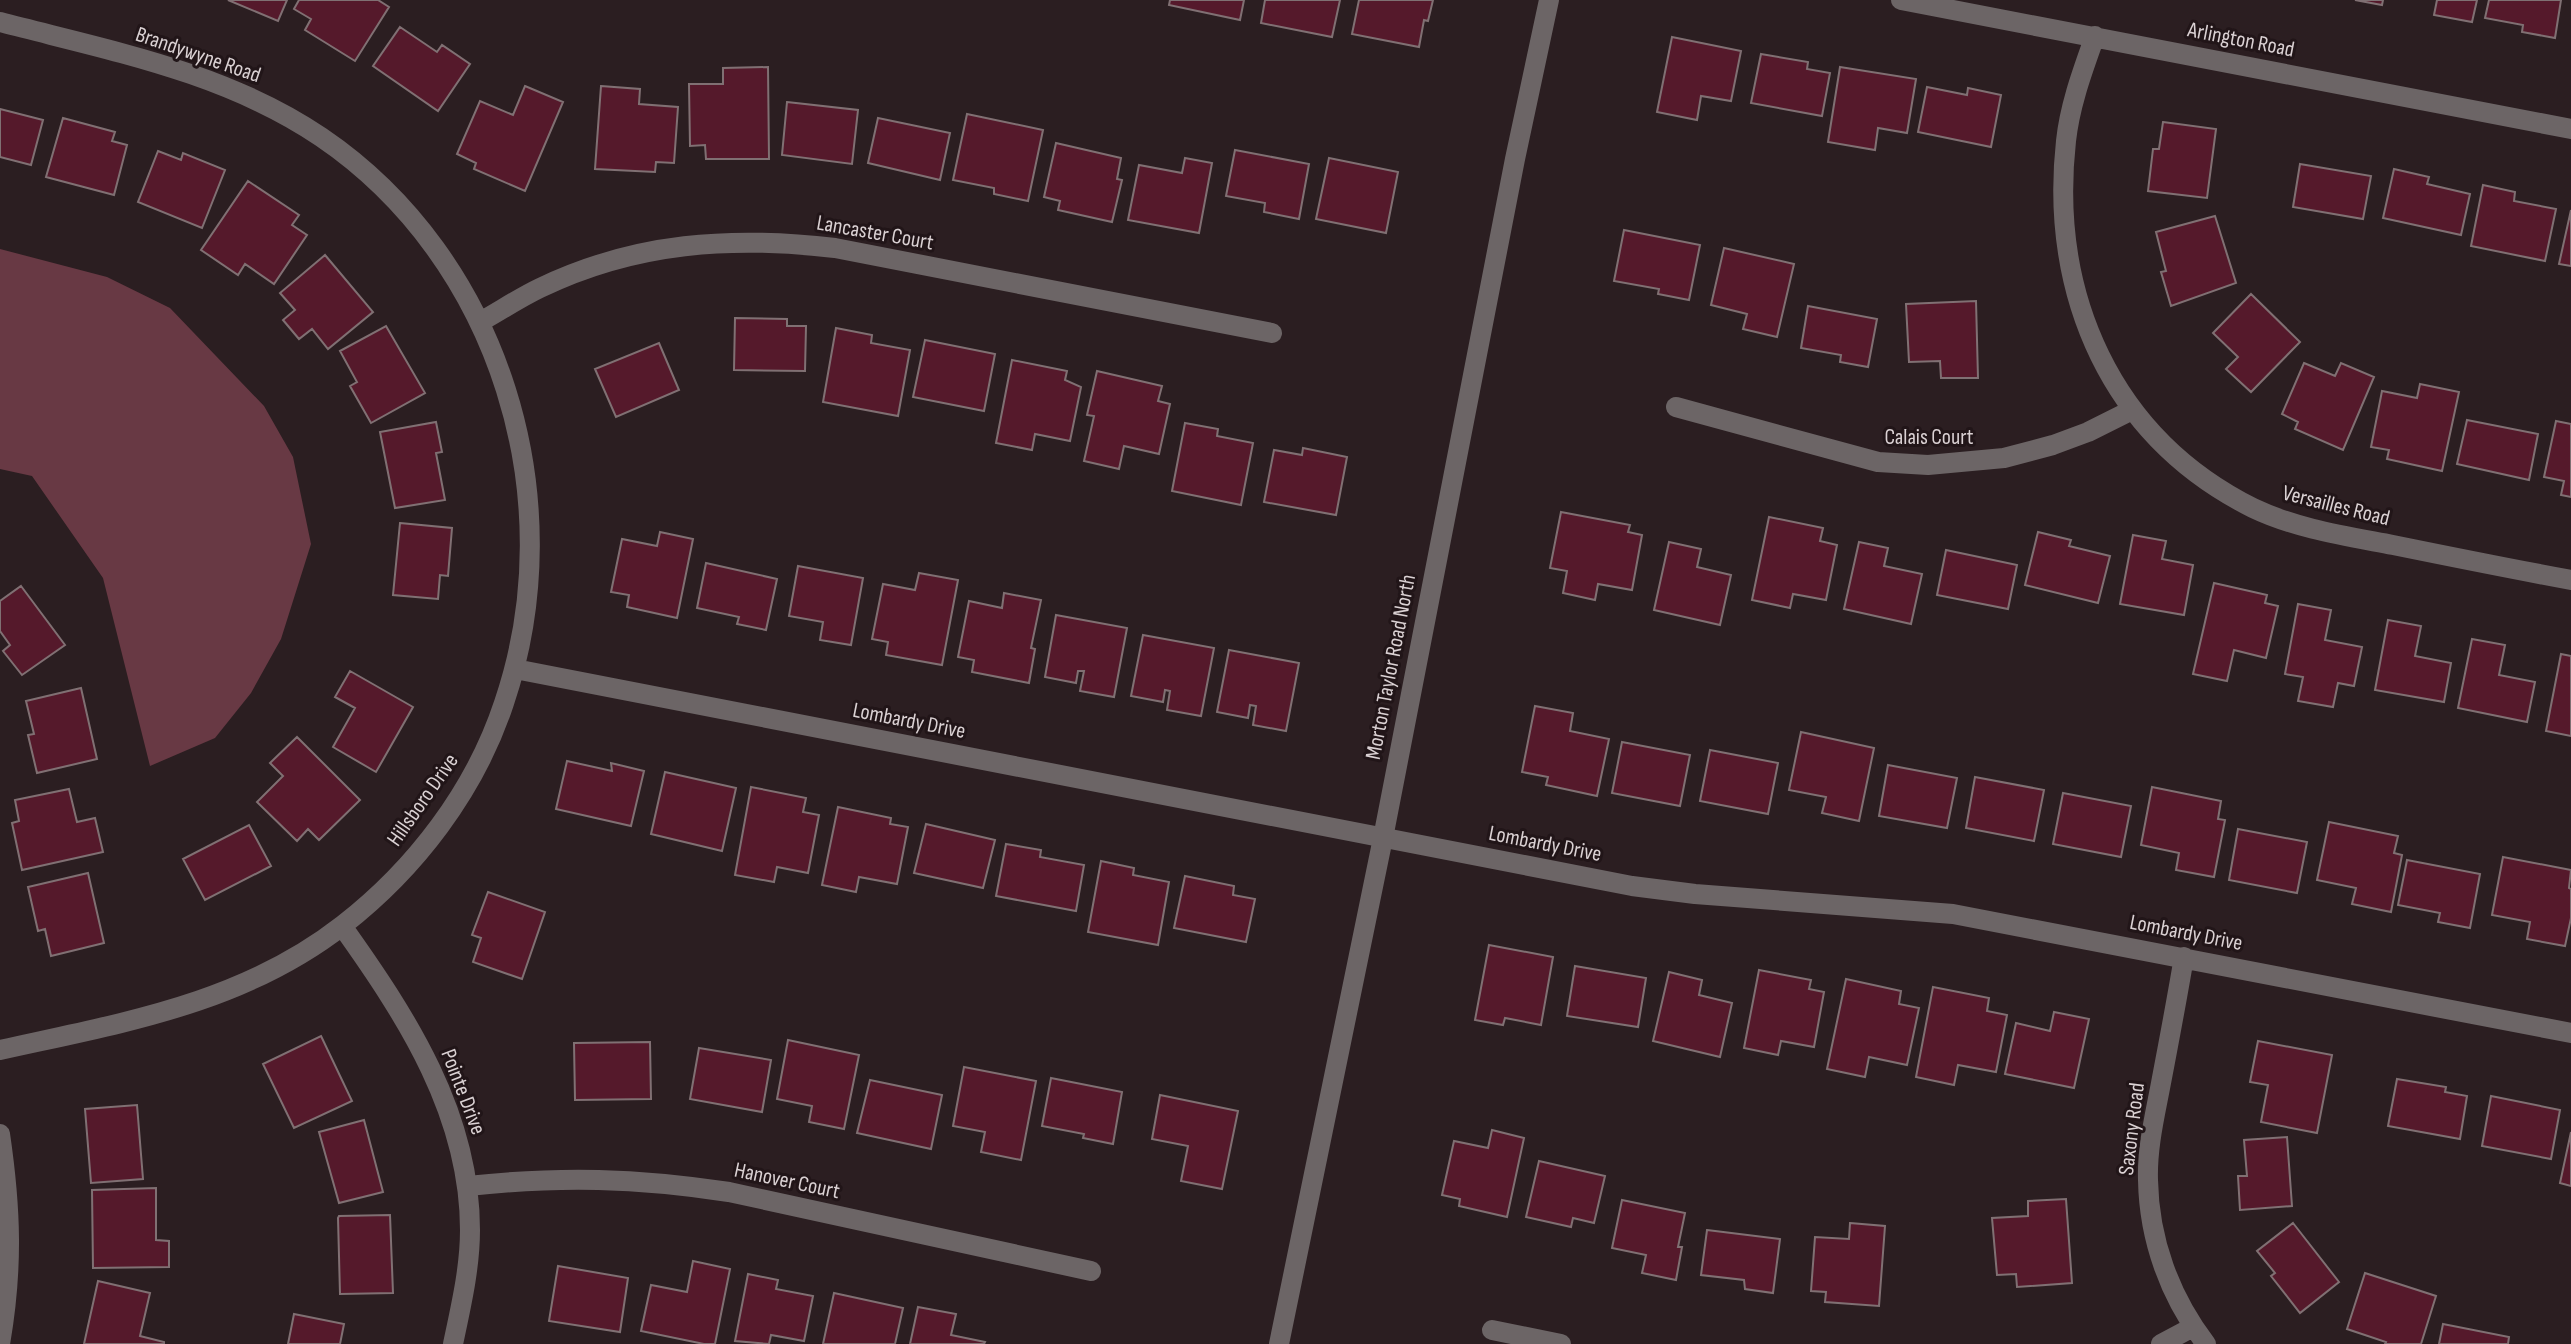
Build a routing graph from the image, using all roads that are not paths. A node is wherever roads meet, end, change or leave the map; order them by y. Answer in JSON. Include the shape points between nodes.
{"nodes":[{"id":1,"x":1549,"y":0,"type":"edge"},
{"id":2,"x":1901,"y":0,"type":"edge"},
{"id":3,"x":0,"y":22,"type":"edge"},
{"id":4,"x":2095,"y":36,"type":"junction"},
{"id":5,"x":2571,"y":129,"type":"edge"},
{"id":6,"x":480,"y":322,"type":"junction"},
{"id":7,"x":1272,"y":333,"type":"dead end"},
{"id":8,"x":1676,"y":407,"type":"dead end"},
{"id":9,"x":2132,"y":410,"type":"junction"},
{"id":10,"x":2571,"y":580,"type":"edge"},
{"id":11,"x":515,"y":669,"type":"junction"},
{"id":12,"x":1383,"y":838,"type":"junction"},
{"id":13,"x":342,"y":926,"type":"junction"},
{"id":14,"x":2184,"y":957,"type":"junction"},
{"id":15,"x":2571,"y":1033,"type":"edge"},
{"id":16,"x":0,"y":1050,"type":"edge"},
{"id":17,"x":0,"y":1134,"type":"edge"},
{"id":18,"x":468,"y":1186,"type":"junction"},
{"id":19,"x":1091,"y":1271,"type":"dead end"},
{"id":20,"x":2193,"y":1327,"type":"junction"},
{"id":21,"x":1492,"y":1330,"type":"dead end"},
{"id":22,"x":0,"y":1344,"type":"edge"},
{"id":23,"x":453,"y":1344,"type":"edge"},
{"id":24,"x":1279,"y":1344,"type":"edge"},
{"id":25,"x":1561,"y":1344,"type":"edge"},
{"id":26,"x":2161,"y":1344,"type":"edge"},
{"id":27,"x":2206,"y":1344,"type":"edge"}],
"edges":[{"from":1,"to":12,"type":"street","name":"Morton Taylor Road North"},
{"from":2,"to":4,"type":"street","name":"Arlington Road"},
{"from":3,"to":6,"type":"street","name":"Brandywyne Road","via":[[190,73],[290,117],[387,192],[438,252]]},
{"from":4,"to":5,"type":"street","name":"Arlington Road"},
{"from":4,"to":9,"type":"street","name":"Versailles Road","via":[[2066,138],[2064,236],[2087,332]]},
{"from":6,"to":7,"type":"street","name":"Lancaster Court","via":[[540,288],[604,263],[671,247],[740,241],[835,248]]},
{"from":6,"to":11,"type":"street","name":"Hillsboro Drive","via":[[510,399],[528,488],[529,586]]},
{"from":8,"to":9,"type":"street","name":"Calais Court","via":[[1878,462],[1928,465],[2004,458],[2053,445]]},
{"from":9,"to":10,"type":"street","name":"Versailles Road","via":[[2165,447],[2210,483],[2254,508],[2306,528]]},
{"from":11,"to":12,"type":"street","name":"Lombardy Drive"},
{"from":11,"to":13,"type":"street","name":"Hillsboro Drive","via":[[487,745],[446,817],[393,881]]},
{"from":12,"to":14,"type":"street","name":"Lombardy Drive","via":[[1632,886],[1953,914]]},
{"from":12,"to":24,"type":"street","name":"Morton Taylor Road North"},
{"from":13,"to":16,"type":"street","name":"Hillsboro Drive","via":[[284,964],[209,999]]},
{"from":13,"to":18,"type":"street","name":"Pointe Drive","via":[[390,992],[429,1063],[456,1130]]},
{"from":14,"to":15,"type":"street","name":"Lombardy Drive"},
{"from":14,"to":20,"type":"street","name":"Saxony Road","via":[[2148,1179],[2161,1260]]},
{"from":17,"to":22,"type":"street","via":[[11,1248]]},
{"from":18,"to":19,"type":"street","name":"Hanover Court","via":[[573,1178],[677,1184]]},
{"from":18,"to":23,"type":"street","name":"Pointe Drive","via":[[467,1276]]},
{"from":20,"to":26,"type":"street"},
{"from":20,"to":27,"type":"street","name":"Saxony Road"},
{"from":21,"to":25,"type":"street"}]}
